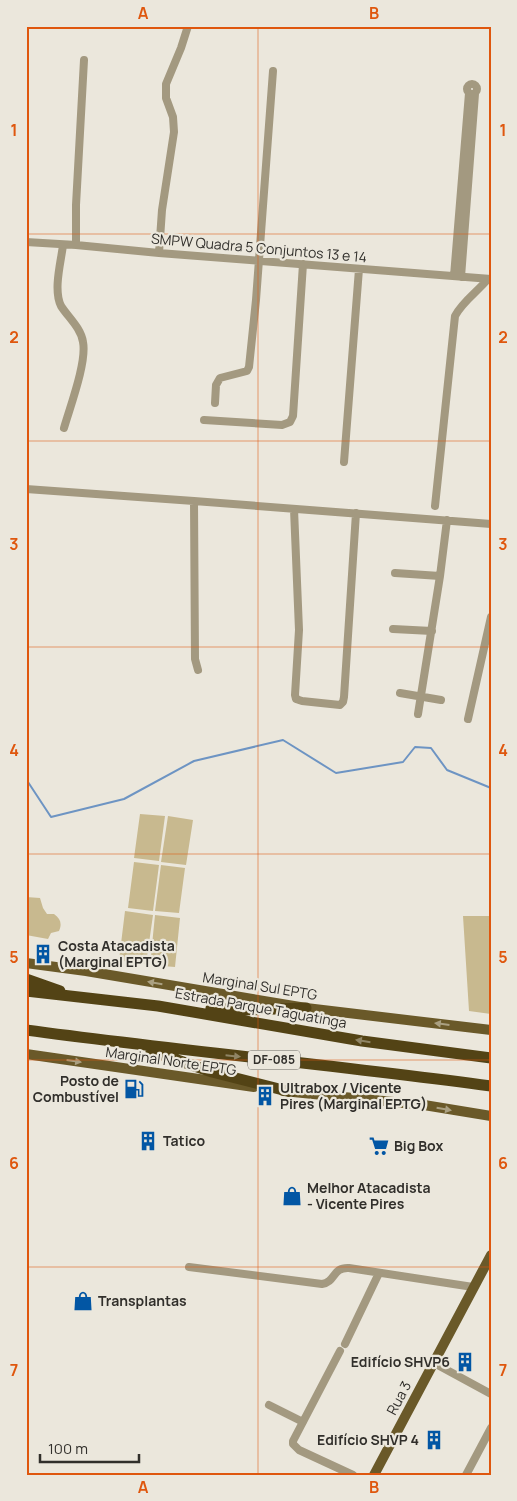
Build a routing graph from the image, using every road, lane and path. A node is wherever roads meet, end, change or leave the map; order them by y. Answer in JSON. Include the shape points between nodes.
{"nodes":[{"id":1,"x":188,"y":26,"type":"edge"},
{"id":2,"x":84,"y":60,"type":"dead end"},
{"id":3,"x":273,"y":71,"type":"dead end"},
{"id":4,"x":472,"y":94,"type":"dead end"},
{"id":5,"x":26,"y":242,"type":"edge"},
{"id":6,"x":62,"y":245,"type":"junction"},
{"id":7,"x":76,"y":245,"type":"junction"},
{"id":8,"x":159,"y":253,"type":"junction"},
{"id":9,"x":259,"y":260,"type":"junction"},
{"id":10,"x":303,"y":264,"type":"junction"},
{"id":11,"x":358,"y":268,"type":"junction"},
{"id":12,"x":457,"y":276,"type":"junction"},
{"id":13,"x":490,"y":279,"type":"edge"},
{"id":14,"x":214,"y":403,"type":"dead end"},
{"id":15,"x":204,"y":420,"type":"dead end"},
{"id":16,"x":64,"y":428,"type":"dead end"},
{"id":17,"x":344,"y":462,"type":"dead end"},
{"id":18,"x":26,"y":489,"type":"edge"},
{"id":19,"x":194,"y":501,"type":"junction"},
{"id":20,"x":435,"y":506,"type":"dead end"},
{"id":21,"x":294,"y":508,"type":"junction"},
{"id":22,"x":356,"y":513,"type":"junction"},
{"id":23,"x":447,"y":520,"type":"junction"},
{"id":24,"x":491,"y":524,"type":"edge"},
{"id":25,"x":395,"y":574,"type":"dead end"},
{"id":26,"x":440,"y":576,"type":"junction"},
{"id":27,"x":491,"y":617,"type":"edge"},
{"id":28,"x":393,"y":629,"type":"dead end"},
{"id":29,"x":432,"y":631,"type":"junction"},
{"id":30,"x":198,"y":670,"type":"dead end"},
{"id":31,"x":400,"y":693,"type":"dead end"},
{"id":32,"x":421,"y":697,"type":"junction"},
{"id":33,"x":441,"y":700,"type":"dead end"},
{"id":34,"x":418,"y":714,"type":"dead end"},
{"id":35,"x":468,"y":719,"type":"dead end"},
{"id":36,"x":26,"y":963,"type":"edge"},
{"id":37,"x":26,"y":979,"type":"edge"},
{"id":38,"x":26,"y":991,"type":"edge"},
{"id":39,"x":85,"y":999,"type":"junction"},
{"id":40,"x":158,"y":1006,"type":"junction"},
{"id":41,"x":306,"y":1008,"type":"junction"},
{"id":42,"x":26,"y":1030,"type":"edge"},
{"id":43,"x":491,"y":1030,"type":"edge"},
{"id":44,"x":132,"y":1044,"type":"junction"},
{"id":45,"x":26,"y":1054,"type":"edge"},
{"id":46,"x":491,"y":1058,"type":"edge"},
{"id":47,"x":491,"y":1086,"type":"edge"},
{"id":48,"x":291,"y":1092,"type":"junction"},
{"id":49,"x":491,"y":1116,"type":"edge"},
{"id":50,"x":491,"y":1254,"type":"edge"},
{"id":51,"x":189,"y":1267,"type":"dead end"},
{"id":52,"x":487,"y":1271,"type":"edge"},
{"id":53,"x":379,"y":1273,"type":"junction"},
{"id":54,"x":473,"y":1288,"type":"junction"},
{"id":55,"x":434,"y":1363,"type":"junction"},
{"id":56,"x":491,"y":1394,"type":"edge"},
{"id":57,"x":269,"y":1405,"type":"dead end"},
{"id":58,"x":303,"y":1422,"type":"junction"},
{"id":59,"x":491,"y":1428,"type":"edge"},
{"id":60,"x":353,"y":1475,"type":"edge"},
{"id":61,"x":374,"y":1475,"type":"edge"},
{"id":62,"x":466,"y":1475,"type":"edge"}],
"edges":[{"from":1,"to":8,"type":"street","via":[[166,84],[174,132]]},
{"from":2,"to":7,"type":"street"},
{"from":3,"to":9,"type":"street"},
{"from":4,"to":12,"type":"street"},
{"from":5,"to":6,"type":"street","name":"SMPW Quadra 5 Conjuntos 13 e 14"},
{"from":6,"to":7,"type":"street","name":"SMPW Quadra 5 Conjuntos 13 e 14"},
{"from":6,"to":16,"type":"street","via":[[57,289],[59,300],[80,334],[84,347],[80,376]]},
{"from":7,"to":8,"type":"street","name":"SMPW Quadra 5 Conjuntos 13 e 14"},
{"from":8,"to":9,"type":"street","name":"SMPW Quadra 5 Conjuntos 13 e 14"},
{"from":9,"to":10,"type":"street","name":"SMPW Quadra 5 Conjuntos 13 e 14"},
{"from":9,"to":14,"type":"street","via":[[249,367],[247,371],[220,378]]},
{"from":10,"to":11,"type":"street","name":"SMPW Quadra 5 Conjuntos 13 e 14"},
{"from":10,"to":15,"type":"street","via":[[290,422],[282,425]]},
{"from":11,"to":12,"type":"street","name":"SMPW Quadra 5 Conjuntos 13 e 14"},
{"from":11,"to":17,"type":"street"},
{"from":12,"to":13,"type":"street","name":"SMPW Quadra 5 Conjuntos 13 e 14"},
{"from":13,"to":20,"type":"street","via":[[454,316]]},
{"from":18,"to":19,"type":"street"},
{"from":19,"to":21,"type":"street"},
{"from":19,"to":30,"type":"street","via":[[195,660]]},
{"from":21,"to":22,"type":"street"},
{"from":21,"to":22,"type":"street","via":[[299,630],[295,695],[302,701],[340,705],[344,697]]},
{"from":22,"to":23,"type":"street"},
{"from":23,"to":24,"type":"street"},
{"from":23,"to":26,"type":"street"},
{"from":25,"to":26,"type":"street"},
{"from":26,"to":29,"type":"street"},
{"from":27,"to":35,"type":"street"},
{"from":28,"to":29,"type":"street"},
{"from":29,"to":32,"type":"street"},
{"from":31,"to":32,"type":"street"},
{"from":32,"to":33,"type":"street"},
{"from":32,"to":34,"type":"street"},
{"from":41,"to":36,"type":"main road","name":"Marginal Sul EPTG","one_way":true},
{"from":37,"to":39,"type":"highway"},
{"from":38,"to":39,"type":"highway","name":"Estrada Parque Taguatinga","number":"DF-085"},
{"from":39,"to":40,"type":"highway","name":"Estrada Parque Taguatinga","number":"DF-085"},
{"from":40,"to":41,"type":"highway","via":[[244,1010]]},
{"from":46,"to":40,"type":"highway","name":"Estrada Parque Taguatinga","number":"DF-085","one_way":true,"via":[[362,1041]]},
{"from":43,"to":41,"type":"main road","name":"Marginal Sul EPTG","one_way":true},
{"from":42,"to":44,"type":"highway","number":"DF-085"},
{"from":44,"to":47,"type":"highway","number":"DF-085","one_way":true},
{"from":44,"to":48,"type":"highway","via":[[212,1072]]},
{"from":45,"to":48,"type":"main road","name":"Marginal Norte EPTG","one_way":true},
{"from":48,"to":49,"type":"main road","name":"Marginal Norte EPTG","one_way":true},
{"from":50,"to":52,"type":"main road","name":"Rua 3"},
{"from":51,"to":53,"type":"street","via":[[322,1284],[341,1268]]},
{"from":52,"to":54,"type":"main road","name":"Rua 3"},
{"from":53,"to":54,"type":"street"},
{"from":53,"to":58,"type":"street"},
{"from":54,"to":55,"type":"main road","name":"Rua 3"},
{"from":55,"to":56,"type":"street"},
{"from":55,"to":61,"type":"main road","name":"Rua 3"},
{"from":57,"to":58,"type":"street"},
{"from":58,"to":60,"type":"street","via":[[293,1441],[295,1447]]},
{"from":59,"to":62,"type":"street"}]}
